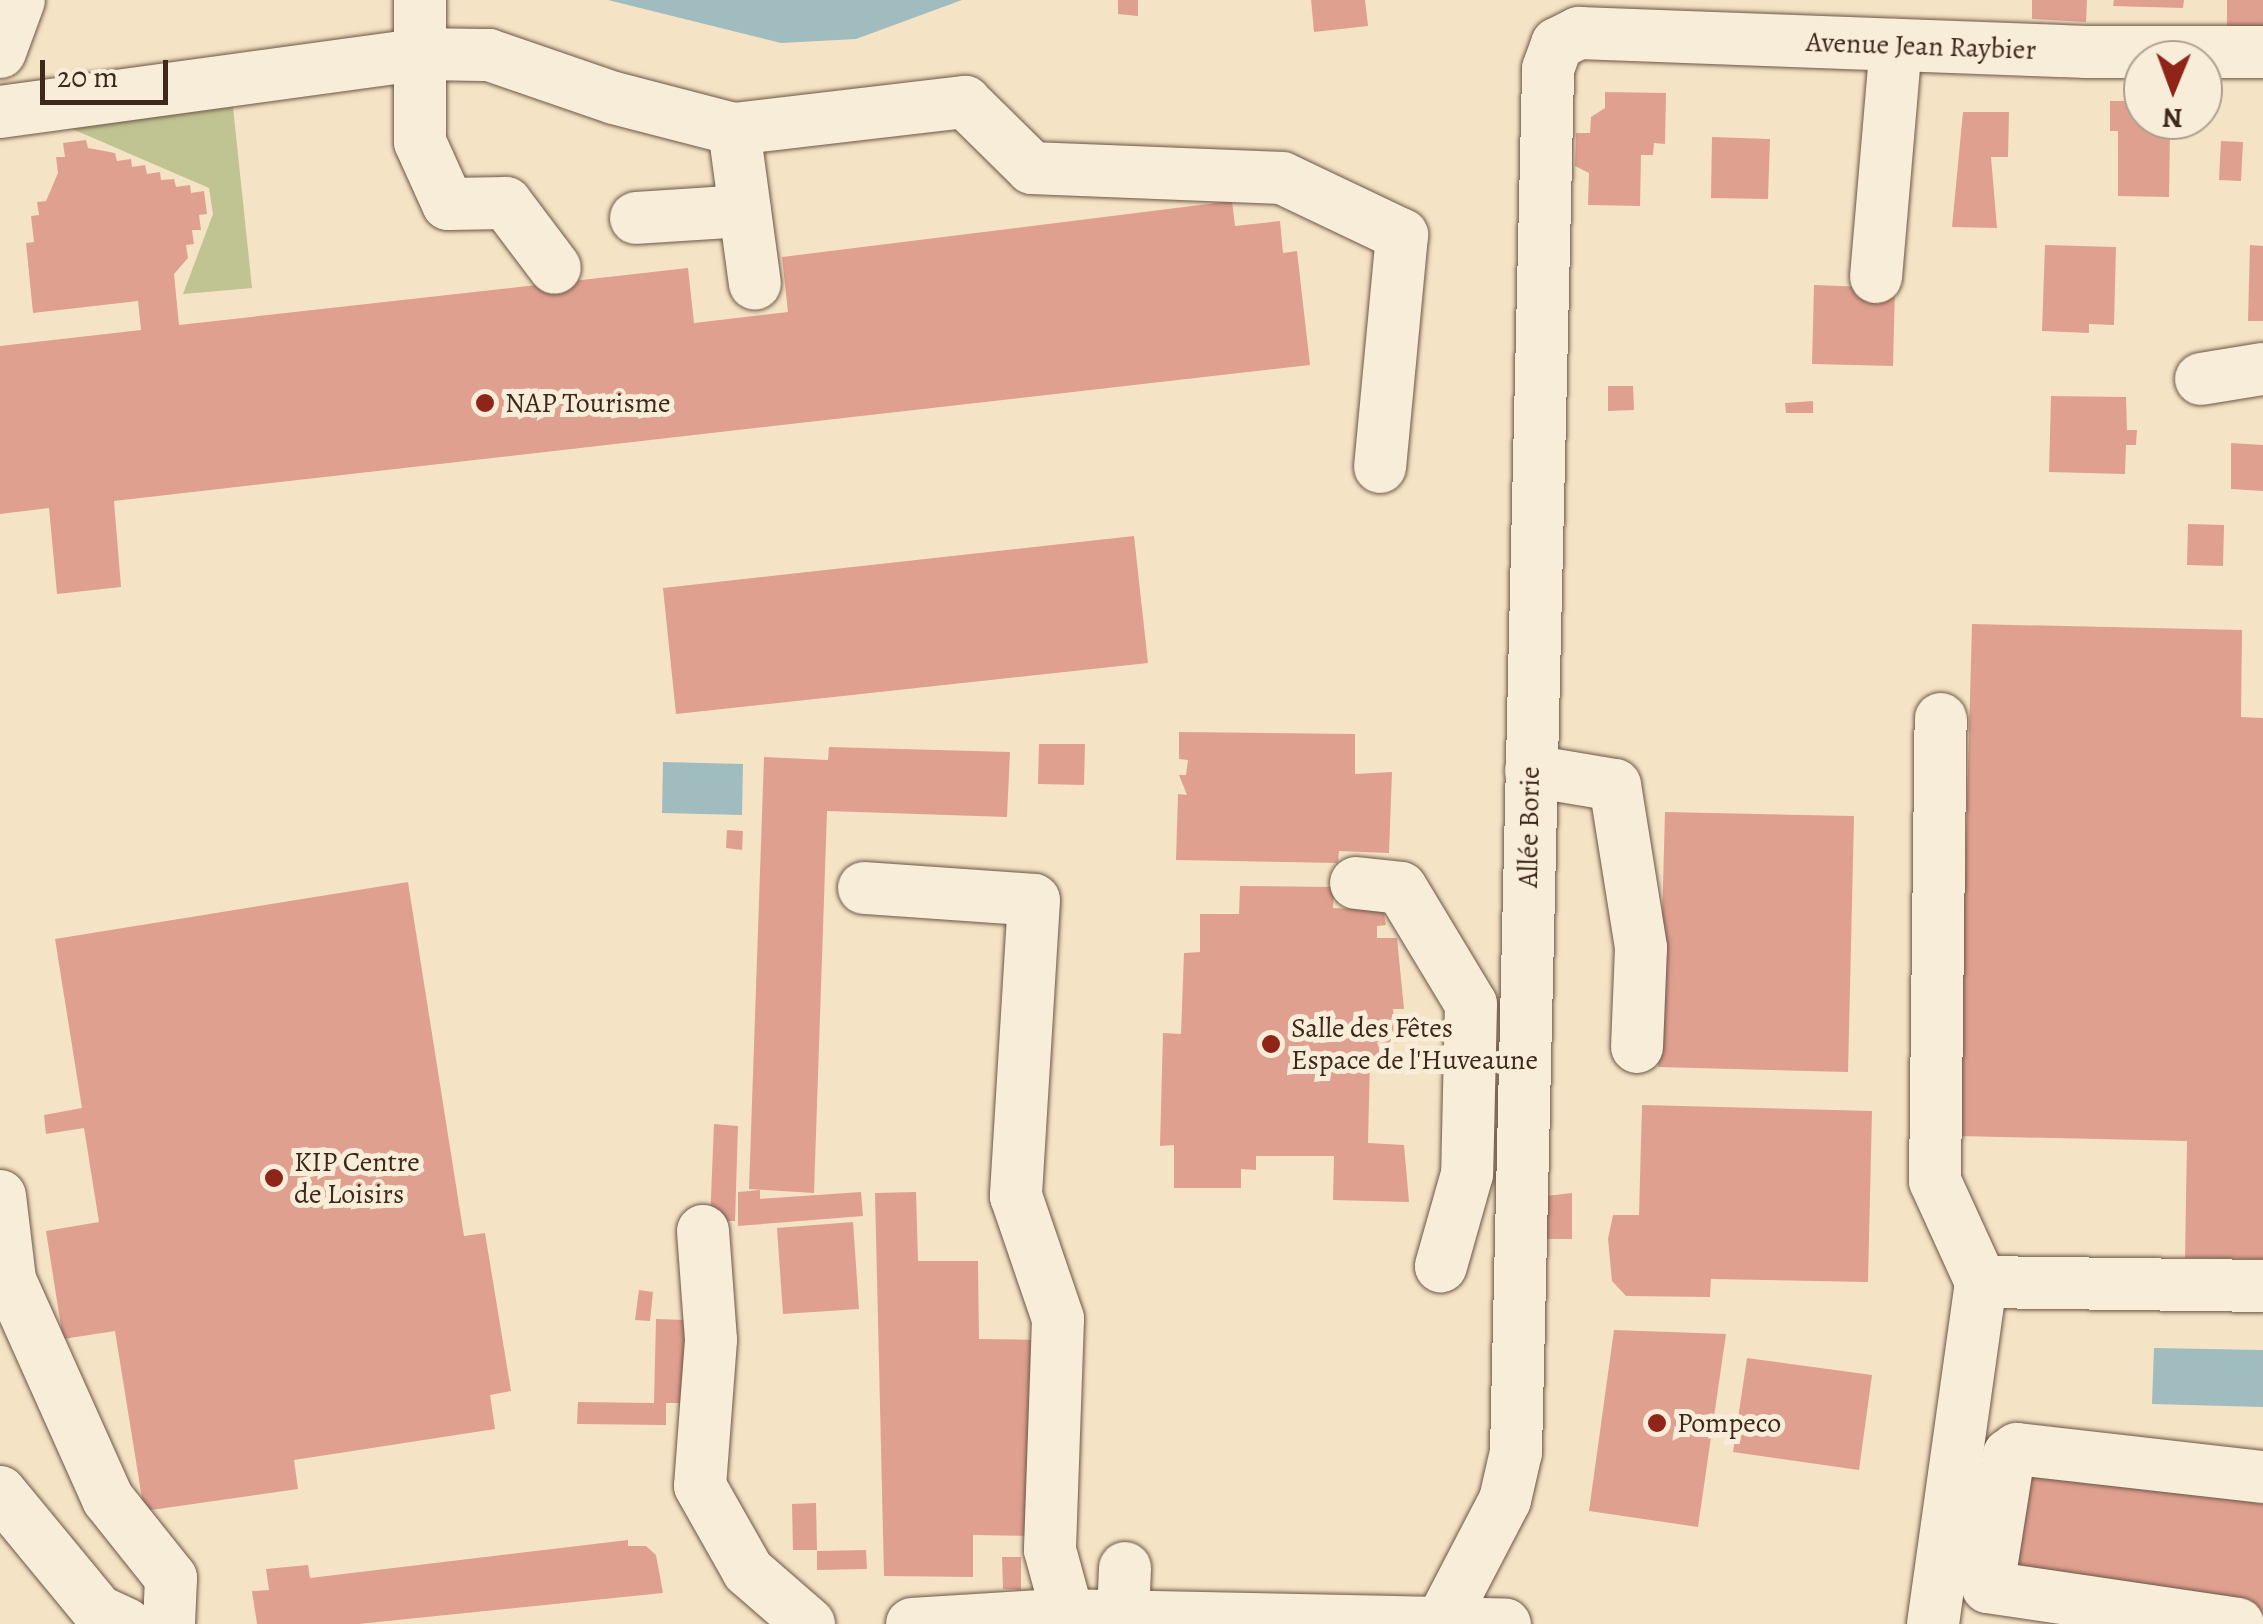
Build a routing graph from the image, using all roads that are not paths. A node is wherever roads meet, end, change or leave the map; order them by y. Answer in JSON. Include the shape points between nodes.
{"nodes":[{"id":1,"x":19,"y":0,"type":"edge"},
{"id":2,"x":420,"y":0,"type":"edge"},
{"id":3,"x":1580,"y":34,"type":"joint"},
{"id":4,"x":1896,"y":45,"type":"junction"},
{"id":5,"x":0,"y":52,"type":"edge"},
{"id":6,"x":2263,"y":52,"type":"edge"},
{"id":7,"x":422,"y":54,"type":"junction"},
{"id":8,"x":0,"y":112,"type":"edge"},
{"id":9,"x":734,"y":130,"type":"junction"},
{"id":10,"x":745,"y":211,"type":"junction"},
{"id":11,"x":636,"y":218,"type":"dead end"},
{"id":12,"x":554,"y":268,"type":"dead end"},
{"id":13,"x":1876,"y":276,"type":"dead end"},
{"id":14,"x":754,"y":284,"type":"dead end"},
{"id":15,"x":2263,"y":369,"type":"edge"},
{"id":16,"x":2201,"y":379,"type":"dead end"},
{"id":17,"x":1380,"y":468,"type":"dead end"},
{"id":18,"x":1941,"y":719,"type":"dead end"},
{"id":19,"x":1531,"y":771,"type":"junction"},
{"id":20,"x":1356,"y":883,"type":"dead end"},
{"id":21,"x":864,"y":888,"type":"dead end"},
{"id":22,"x":1638,"y":1047,"type":"dead end"},
{"id":23,"x":0,"y":1196,"type":"edge"},
{"id":24,"x":703,"y":1230,"type":"dead end"},
{"id":25,"x":1441,"y":1266,"type":"dead end"},
{"id":26,"x":1981,"y":1282,"type":"junction"},
{"id":27,"x":2263,"y":1286,"type":"edge"},
{"id":28,"x":2263,"y":1476,"type":"edge"},
{"id":29,"x":0,"y":1492,"type":"edge"},
{"id":30,"x":1948,"y":1500,"type":"junction"},
{"id":31,"x":2003,"y":1505,"type":"junction"},
{"id":32,"x":1062,"y":1616,"type":"junction"},
{"id":33,"x":1443,"y":1619,"type":"junction"},
{"id":34,"x":126,"y":1624,"type":"edge"},
{"id":35,"x":169,"y":1624,"type":"edge"},
{"id":36,"x":809,"y":1624,"type":"edge"},
{"id":37,"x":912,"y":1624,"type":"edge"},
{"id":38,"x":1505,"y":1624,"type":"edge"},
{"id":39,"x":1933,"y":1624,"type":"edge"},
{"id":40,"x":2238,"y":1624,"type":"edge"}],
"edges":[{"from":1,"to":5,"type":"street"},
{"from":2,"to":7,"type":"street"},
{"from":3,"to":4,"type":"street","name":"Avenue Jean Raybier"},
{"from":3,"to":19,"type":"street","name":"Allée Borie","via":[[1557,44],[1548,69]]},
{"from":4,"to":6,"type":"street","name":"Avenue Jean Raybier"},
{"from":4,"to":13,"type":"street"},
{"from":7,"to":8,"type":"street"},
{"from":7,"to":9,"type":"street","via":[[489,55]]},
{"from":7,"to":12,"type":"street","via":[[420,142],[448,204],[506,203]]},
{"from":9,"to":10,"type":"street"},
{"from":9,"to":17,"type":"street","via":[[965,102],[1032,168],[1282,178],[1402,235]]},
{"from":10,"to":11,"type":"street"},
{"from":10,"to":14,"type":"street"},
{"from":15,"to":16,"type":"street"},
{"from":18,"to":26,"type":"street","via":[[1934,1181]]},
{"from":19,"to":22,"type":"street","via":[[1614,785],[1641,948]]},
{"from":19,"to":33,"type":"street","name":"Allée Borie","via":[[1516,1452],[1504,1500]]},
{"from":20,"to":25,"type":"street","via":[[1400,888],[1471,1004],[1467,1174]]},
{"from":21,"to":32,"type":"street","via":[[1034,900],[1016,1196],[1058,1319],[1050,1550]]},
{"from":23,"to":35,"type":"street","via":[[10,1280],[108,1500],[170,1578]]},
{"from":24,"to":36,"type":"street","via":[[711,1340],[700,1486],[748,1571]]},
{"from":26,"to":27,"type":"street"},
{"from":26,"to":30,"type":"street"},
{"from":28,"to":31,"type":"street","via":[[2017,1449],[2009,1455]]},
{"from":29,"to":34,"type":"street","via":[[98,1612]]},
{"from":30,"to":31,"type":"street"},
{"from":30,"to":39,"type":"street"},
{"from":31,"to":40,"type":"street","via":[[1988,1587]]},
{"from":32,"to":33,"type":"street","via":[[1124,1592],[1360,1596]]},
{"from":32,"to":37,"type":"street"},
{"from":33,"to":38,"type":"street"}]}
